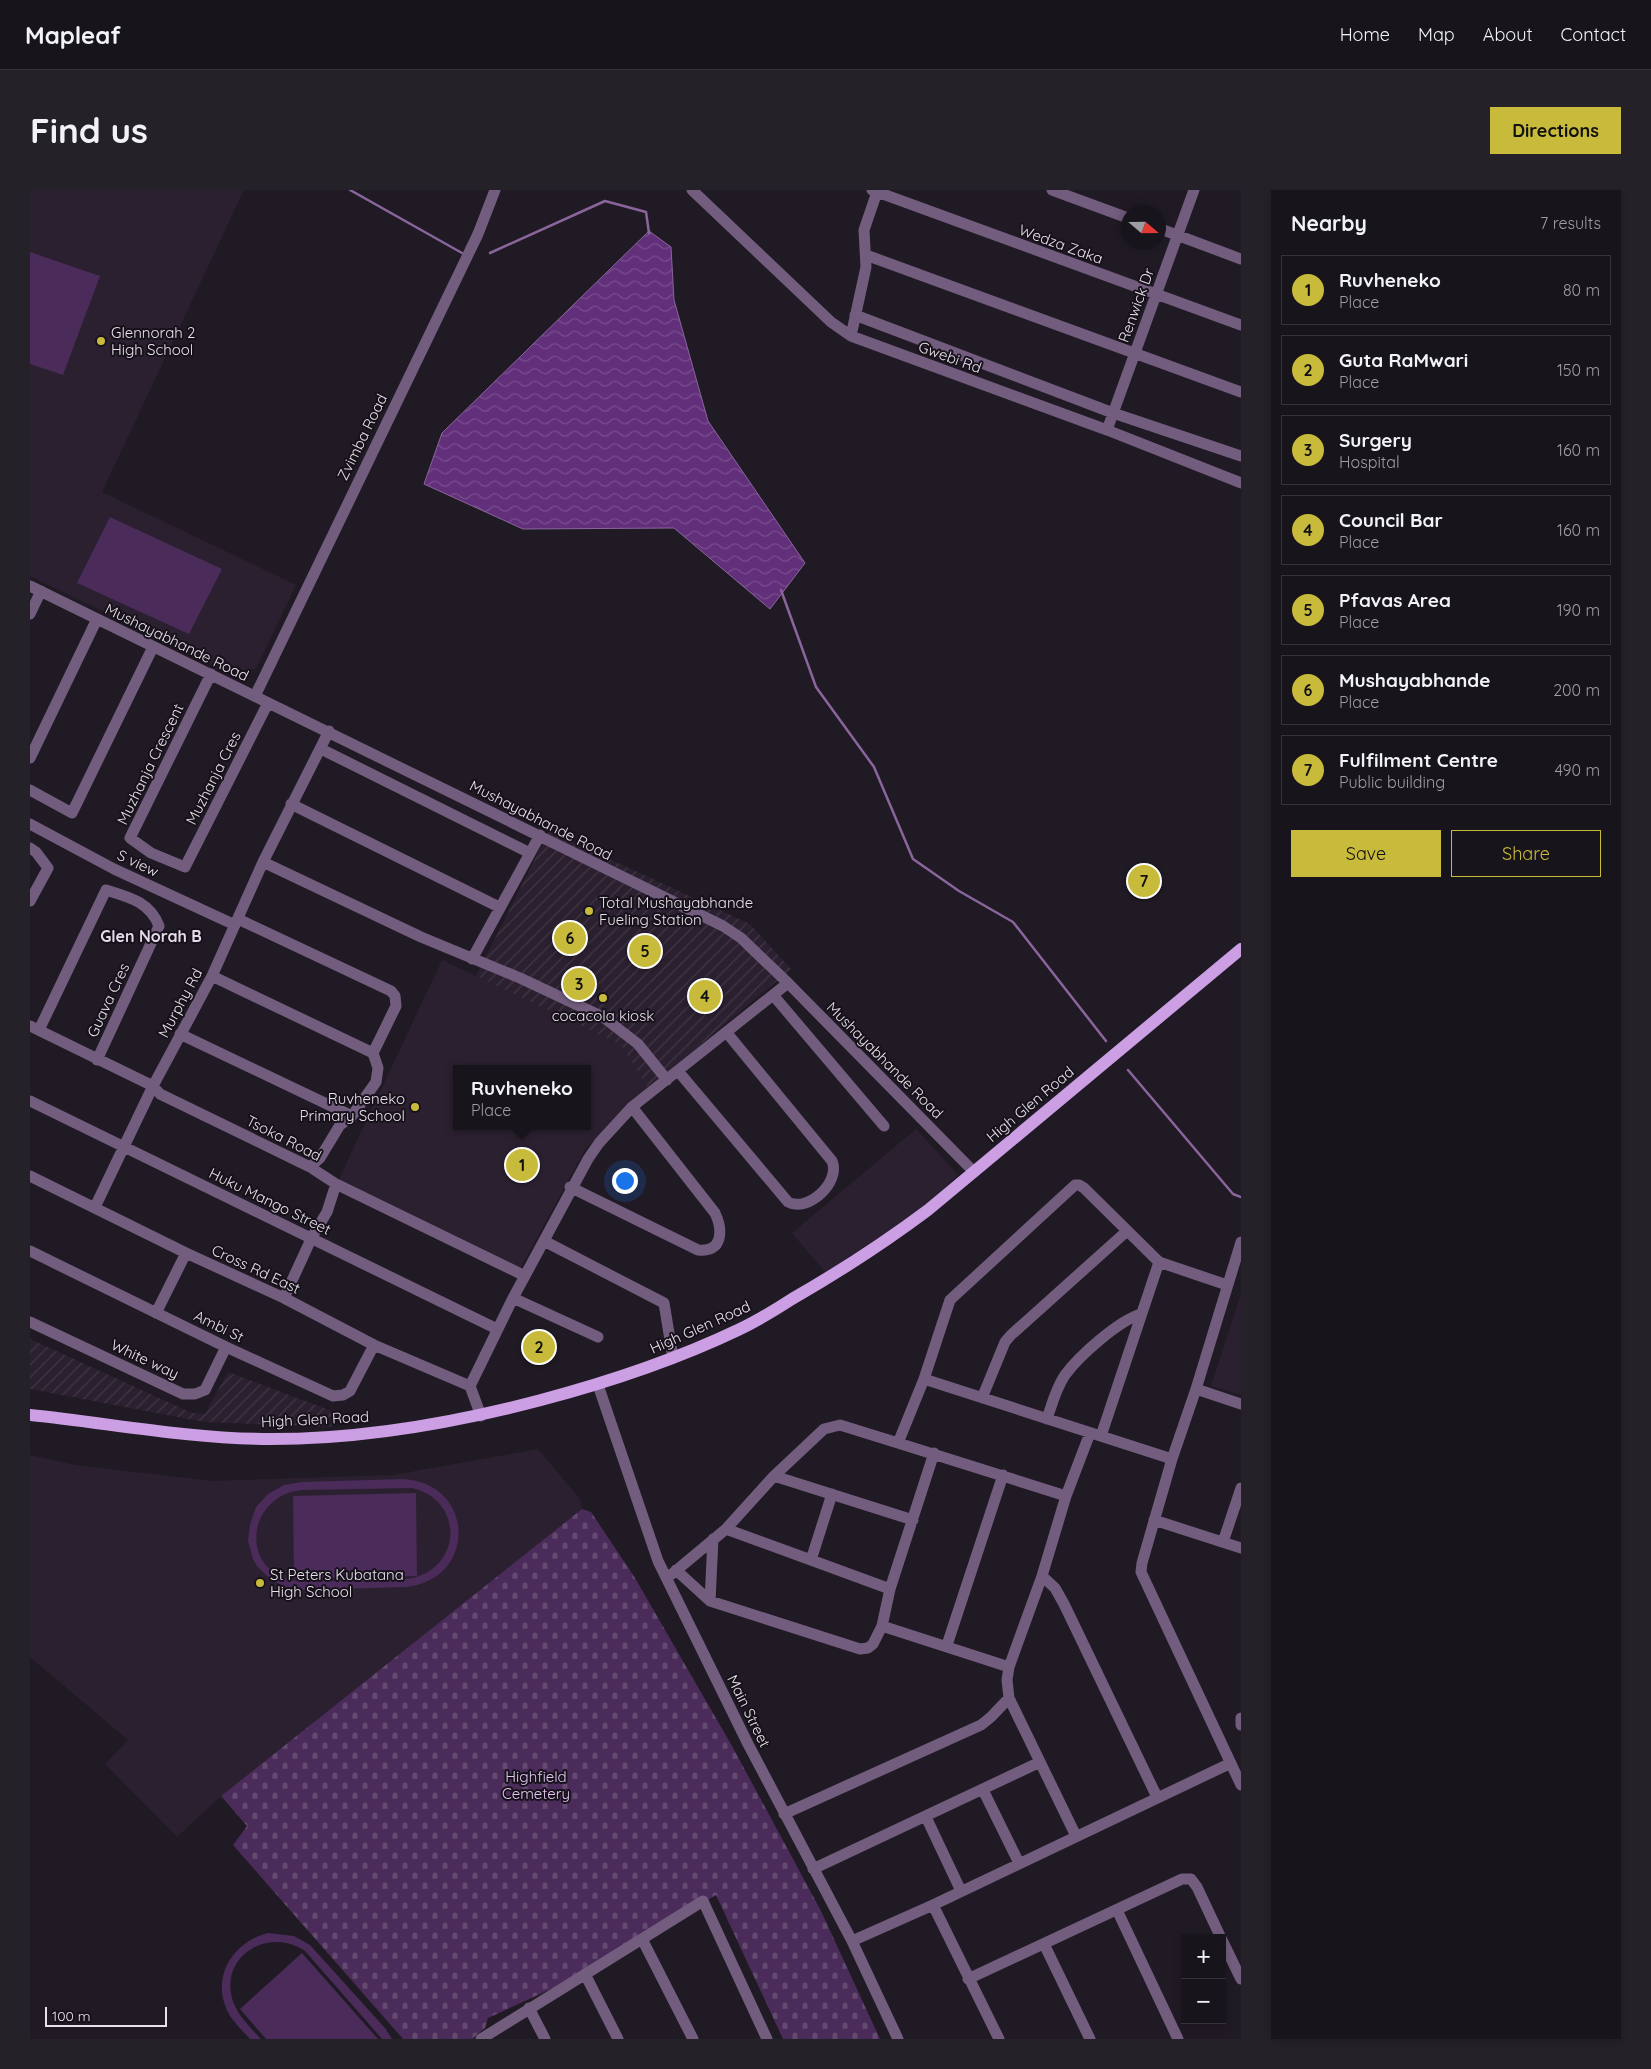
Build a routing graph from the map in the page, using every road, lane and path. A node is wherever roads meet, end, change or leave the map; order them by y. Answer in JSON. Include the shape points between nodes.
{"nodes":[{"id":1,"x":495,"y":190,"type":"edge"},
{"id":2,"x":692,"y":190,"type":"edge"},
{"id":3,"x":1052,"y":190,"type":"edge"},
{"id":4,"x":1194,"y":190,"type":"edge"},
{"id":5,"x":874,"y":191,"type":"edge"},
{"id":6,"x":1121,"y":215,"type":"edge"},
{"id":7,"x":1166,"y":231,"type":"edge"},
{"id":8,"x":1177,"y":235,"type":"junction"},
{"id":9,"x":866,"y":255,"type":"junction"},
{"id":10,"x":1241,"y":259,"type":"edge"},
{"id":11,"x":1157,"y":294,"type":"junction"},
{"id":12,"x":856,"y":315,"type":"junction"},
{"id":13,"x":1241,"y":325,"type":"edge"},
{"id":14,"x":850,"y":336,"type":"junction"},
{"id":15,"x":1134,"y":354,"type":"junction"},
{"id":16,"x":1241,"y":392,"type":"edge"},
{"id":17,"x":1114,"y":412,"type":"junction"},
{"id":18,"x":1107,"y":430,"type":"junction"},
{"id":19,"x":1241,"y":456,"type":"edge"},
{"id":20,"x":1241,"y":483,"type":"edge"},
{"id":21,"x":30,"y":586,"type":"edge"},
{"id":22,"x":41,"y":591,"type":"junction"},
{"id":23,"x":30,"y":614,"type":"edge"},
{"id":24,"x":97,"y":619,"type":"junction"},
{"id":25,"x":153,"y":647,"type":"junction"},
{"id":26,"x":211,"y":674,"type":"junction"},
{"id":27,"x":255,"y":696,"type":"junction"},
{"id":28,"x":268,"y":703,"type":"junction"},
{"id":29,"x":329,"y":731,"type":"junction"},
{"id":30,"x":321,"y":749,"type":"junction"},
{"id":31,"x":30,"y":758,"type":"edge"},
{"id":32,"x":30,"y":790,"type":"edge"},
{"id":33,"x":291,"y":804,"type":"junction"},
{"id":34,"x":30,"y":824,"type":"edge"},
{"id":35,"x":540,"y":835,"type":"junction"},
{"id":36,"x":30,"y":848,"type":"edge"},
{"id":37,"x":530,"y":853,"type":"junction"},
{"id":38,"x":263,"y":862,"type":"junction"},
{"id":39,"x":185,"y":867,"type":"joint"},
{"id":40,"x":30,"y":901,"type":"edge"},
{"id":41,"x":499,"y":907,"type":"junction"},
{"id":42,"x":236,"y":922,"type":"junction"},
{"id":43,"x":1241,"y":949,"type":"edge"},
{"id":44,"x":472,"y":959,"type":"junction"},
{"id":45,"x":212,"y":976,"type":"junction"},
{"id":46,"x":788,"y":983,"type":"junction"},
{"id":47,"x":773,"y":995,"type":"junction"},
{"id":48,"x":35,"y":1028,"type":"edge"},
{"id":49,"x":727,"y":1033,"type":"junction"},
{"id":50,"x":180,"y":1034,"type":"junction"},
{"id":51,"x":372,"y":1053,"type":"junction"},
{"id":52,"x":97,"y":1060,"type":"junction"},
{"id":53,"x":678,"y":1071,"type":"junction"},
{"id":54,"x":667,"y":1080,"type":"junction"},
{"id":55,"x":153,"y":1086,"type":"junction"},
{"id":56,"x":30,"y":1100,"type":"edge"},
{"id":57,"x":632,"y":1107,"type":"junction"},
{"id":58,"x":352,"y":1116,"type":"junction"},
{"id":59,"x":884,"y":1126,"type":"dead end"},
{"id":60,"x":124,"y":1147,"type":"junction"},
{"id":61,"x":310,"y":1167,"type":"junction"},
{"id":62,"x":974,"y":1172,"type":"junction"},
{"id":63,"x":30,"y":1176,"type":"edge"},
{"id":64,"x":336,"y":1184,"type":"junction"},
{"id":65,"x":570,"y":1187,"type":"junction"},
{"id":66,"x":95,"y":1208,"type":"junction"},
{"id":67,"x":1127,"y":1231,"type":"junction"},
{"id":68,"x":312,"y":1237,"type":"junction"},
{"id":69,"x":544,"y":1241,"type":"junction"},
{"id":70,"x":1241,"y":1242,"type":"edge"},
{"id":71,"x":30,"y":1251,"type":"edge"},
{"id":72,"x":186,"y":1253,"type":"junction"},
{"id":73,"x":1159,"y":1262,"type":"junction"},
{"id":74,"x":525,"y":1276,"type":"junction"},
{"id":75,"x":1227,"y":1285,"type":"junction"},
{"id":76,"x":284,"y":1298,"type":"junction"},
{"id":77,"x":513,"y":1298,"type":"junction"},
{"id":78,"x":156,"y":1313,"type":"junction"},
{"id":79,"x":1141,"y":1314,"type":"junction"},
{"id":80,"x":30,"y":1322,"type":"edge"},
{"id":81,"x":497,"y":1330,"type":"junction"},
{"id":82,"x":598,"y":1337,"type":"dead end"},
{"id":83,"x":374,"y":1345,"type":"junction"},
{"id":84,"x":226,"y":1347,"type":"junction"},
{"id":85,"x":673,"y":1358,"type":"junction"},
{"id":86,"x":924,"y":1380,"type":"junction"},
{"id":87,"x":598,"y":1385,"type":"junction"},
{"id":88,"x":470,"y":1386,"type":"junction"},
{"id":89,"x":1196,"y":1389,"type":"junction"},
{"id":90,"x":982,"y":1398,"type":"junction"},
{"id":91,"x":1241,"y":1404,"type":"edge"},
{"id":92,"x":30,"y":1410,"type":"edge"},
{"id":93,"x":30,"y":1415,"type":"edge"},
{"id":94,"x":482,"y":1416,"type":"junction"},
{"id":95,"x":56,"y":1418,"type":"junction"},
{"id":96,"x":1047,"y":1419,"type":"junction"},
{"id":97,"x":1095,"y":1435,"type":"junction"},
{"id":98,"x":898,"y":1443,"type":"junction"},
{"id":99,"x":934,"y":1453,"type":"junction"},
{"id":100,"x":1172,"y":1459,"type":"junction"},
{"id":101,"x":1003,"y":1475,"type":"junction"},
{"id":102,"x":774,"y":1476,"type":"junction"},
{"id":103,"x":1241,"y":1488,"type":"edge"},
{"id":104,"x":832,"y":1494,"type":"junction"},
{"id":105,"x":1066,"y":1496,"type":"junction"},
{"id":106,"x":913,"y":1520,"type":"junction"},
{"id":107,"x":1154,"y":1520,"type":"junction"},
{"id":108,"x":726,"y":1529,"type":"junction"},
{"id":109,"x":713,"y":1540,"type":"junction"},
{"id":110,"x":1223,"y":1542,"type":"junction"},
{"id":111,"x":1241,"y":1548,"type":"edge"},
{"id":112,"x":811,"y":1560,"type":"junction"},
{"id":113,"x":676,"y":1570,"type":"junction"},
{"id":114,"x":1042,"y":1576,"type":"junction"},
{"id":115,"x":666,"y":1578,"type":"junction"},
{"id":116,"x":890,"y":1589,"type":"junction"},
{"id":117,"x":710,"y":1601,"type":"junction"},
{"id":118,"x":882,"y":1626,"type":"junction"},
{"id":119,"x":947,"y":1645,"type":"junction"},
{"id":120,"x":1010,"y":1667,"type":"junction"},
{"id":121,"x":1009,"y":1698,"type":"junction"},
{"id":122,"x":1241,"y":1718,"type":"edge"},
{"id":123,"x":1241,"y":1725,"type":"edge"},
{"id":124,"x":1040,"y":1762,"type":"junction"},
{"id":125,"x":1230,"y":1764,"type":"junction"},
{"id":126,"x":1241,"y":1785,"type":"edge"},
{"id":127,"x":983,"y":1790,"type":"junction"},
{"id":128,"x":1157,"y":1797,"type":"junction"},
{"id":129,"x":784,"y":1814,"type":"junction"},
{"id":130,"x":926,"y":1817,"type":"junction"},
{"id":131,"x":1076,"y":1836,"type":"junction"},
{"id":132,"x":1020,"y":1863,"type":"junction"},
{"id":133,"x":813,"y":1869,"type":"junction"},
{"id":134,"x":961,"y":1891,"type":"junction"},
{"id":135,"x":933,"y":1904,"type":"junction"},
{"id":136,"x":1116,"y":1910,"type":"junction"},
{"id":137,"x":1220,"y":1934,"type":"edge"},
{"id":138,"x":642,"y":1939,"type":"junction"},
{"id":139,"x":852,"y":1941,"type":"junction"},
{"id":140,"x":1044,"y":1944,"type":"junction"},
{"id":141,"x":1226,"y":1947,"type":"edge"},
{"id":142,"x":585,"y":1974,"type":"junction"},
{"id":143,"x":1241,"y":1978,"type":"edge"},
{"id":144,"x":968,"y":1979,"type":"junction"},
{"id":145,"x":529,"y":2008,"type":"junction"},
{"id":146,"x":482,"y":2039,"type":"edge"},
{"id":147,"x":545,"y":2039,"type":"edge"},
{"id":148,"x":618,"y":2039,"type":"edge"},
{"id":149,"x":693,"y":2039,"type":"edge"},
{"id":150,"x":766,"y":2039,"type":"edge"},
{"id":151,"x":898,"y":2039,"type":"edge"},
{"id":152,"x":999,"y":2039,"type":"edge"},
{"id":153,"x":1090,"y":2039,"type":"edge"},
{"id":154,"x":1178,"y":2039,"type":"edge"}],
"edges":[{"from":1,"to":27,"type":"street","name":"Zvimba Road","via":[[478,234]]},
{"from":2,"to":14,"type":"street","name":"Gwebi Rd","via":[[831,322]]},
{"from":3,"to":6,"type":"street"},
{"from":4,"to":8,"type":"street","name":"Renwick Dr"},
{"from":5,"to":9,"type":"street","via":[[864,230]]},
{"from":5,"to":11,"type":"street","name":"Wedza Zaka"},
{"from":7,"to":8,"type":"street"},
{"from":8,"to":10,"type":"street"},
{"from":8,"to":11,"type":"street","name":"Renwick Dr"},
{"from":9,"to":12,"type":"street"},
{"from":9,"to":15,"type":"street"},
{"from":11,"to":13,"type":"street","name":"Wedza Zaka"},
{"from":11,"to":15,"type":"street","name":"Renwick Dr"},
{"from":12,"to":14,"type":"street"},
{"from":12,"to":17,"type":"street"},
{"from":14,"to":18,"type":"street","name":"Gwebi Rd"},
{"from":15,"to":16,"type":"street"},
{"from":15,"to":17,"type":"street","name":"Renwick Dr"},
{"from":17,"to":18,"type":"street","name":"Renwick Dr"},
{"from":17,"to":19,"type":"street"},
{"from":18,"to":20,"type":"street","name":"Gwebi Rd"},
{"from":21,"to":22,"type":"street","name":"Mushayabhande Road"},
{"from":22,"to":23,"type":"street"},
{"from":22,"to":24,"type":"street","name":"Mushayabhande Road"},
{"from":24,"to":25,"type":"street","name":"Mushayabhande Road"},
{"from":24,"to":31,"type":"street"},
{"from":25,"to":26,"type":"street","name":"Mushayabhande Road"},
{"from":25,"to":32,"type":"street","via":[[72,813]]},
{"from":26,"to":27,"type":"street","name":"Mushayabhande Road"},
{"from":26,"to":39,"type":"street","name":"Muzhanja Crescent","via":[[130,838],[151,853]]},
{"from":27,"to":28,"type":"street","name":"Mushayabhande Road"},
{"from":28,"to":29,"type":"street","name":"Mushayabhande Road"},
{"from":28,"to":39,"type":"street","name":"Muzhanja Cres"},
{"from":29,"to":30,"type":"street","name":"Murphy Rd"},
{"from":29,"to":35,"type":"street","name":"Mushayabhande Road"},
{"from":30,"to":33,"type":"street","name":"Murphy Rd"},
{"from":30,"to":37,"type":"street"},
{"from":33,"to":38,"type":"street","name":"Murphy Rd"},
{"from":33,"to":41,"type":"street"},
{"from":34,"to":42,"type":"street","name":"S view","via":[[114,869]]},
{"from":35,"to":37,"type":"street"},
{"from":35,"to":46,"type":"street","name":"Mushayabhande Road","via":[[723,926],[741,938]]},
{"from":36,"to":40,"type":"street","via":[[48,868]]},
{"from":37,"to":41,"type":"street"},
{"from":38,"to":42,"type":"street","name":"Murphy Rd"},
{"from":38,"to":44,"type":"street"},
{"from":41,"to":44,"type":"street"},
{"from":42,"to":45,"type":"street","name":"Murphy Rd"},
{"from":42,"to":51,"type":"street","name":"S view","via":[[391,991],[396,1006]]},
{"from":43,"to":62,"type":"main road","name":"High Glen Road"},
{"from":44,"to":54,"type":"street","via":[[603,1017],[638,1044]]},
{"from":45,"to":50,"type":"street","name":"Murphy Rd"},
{"from":45,"to":51,"type":"street"},
{"from":46,"to":47,"type":"street"},
{"from":46,"to":62,"type":"street","name":"Mushayabhande Road"},
{"from":47,"to":49,"type":"street"},
{"from":47,"to":59,"type":"street"},
{"from":48,"to":52,"type":"street","name":"Tsoka Road"},
{"from":48,"to":52,"type":"street","name":"Guava Cres","via":[[106,890],[134,899],[145,905],[160,926]]},
{"from":49,"to":53,"type":"street"},
{"from":49,"to":53,"type":"street","via":[[832,1161],[834,1176],[812,1200],[798,1205],[788,1202]]},
{"from":50,"to":55,"type":"street","name":"Murphy Rd"},
{"from":50,"to":58,"type":"street"},
{"from":51,"to":58,"type":"street","via":[[378,1068],[376,1082]]},
{"from":52,"to":55,"type":"street","name":"Tsoka Road"},
{"from":53,"to":54,"type":"street"},
{"from":54,"to":57,"type":"street"},
{"from":55,"to":60,"type":"street","name":"Murphy Rd"},
{"from":55,"to":61,"type":"street","name":"Tsoka Road","via":[[160,1094]]},
{"from":56,"to":60,"type":"street","name":"Huku Mango Street"},
{"from":57,"to":65,"type":"street","via":[[599,1143]]},
{"from":57,"to":65,"type":"street","via":[[715,1213],[720,1222],[718,1242],[706,1251],[698,1250]]},
{"from":58,"to":61,"type":"street","via":[[340,1125],[320,1158]]},
{"from":60,"to":66,"type":"street","name":"Murphy Rd"},
{"from":60,"to":68,"type":"street","name":"Huku Mango Street"},
{"from":61,"to":64,"type":"street","name":"Tsoka Road"},
{"from":62,"to":85,"type":"main road","name":"High Glen Road","via":[[897,1233],[833,1275],[741,1329]]},
{"from":63,"to":66,"type":"street","name":"Cross Rd East"},
{"from":64,"to":68,"type":"street","via":[[327,1212]]},
{"from":64,"to":74,"type":"street","name":"Tsoka Road"},
{"from":65,"to":69,"type":"street"},
{"from":66,"to":72,"type":"street","name":"Cross Rd East"},
{"from":67,"to":73,"type":"street"},
{"from":67,"to":86,"type":"street","via":[[1082,1186],[1075,1185],[950,1300]]},
{"from":67,"to":90,"type":"street","via":[[1011,1334]]},
{"from":68,"to":76,"type":"street"},
{"from":68,"to":81,"type":"street","name":"Huku Mango Street"},
{"from":69,"to":74,"type":"street"},
{"from":69,"to":85,"type":"street","via":[[664,1304]]},
{"from":70,"to":75,"type":"street"},
{"from":71,"to":78,"type":"street","name":"Ambi St"},
{"from":72,"to":76,"type":"street","name":"Cross Rd East"},
{"from":72,"to":78,"type":"street"},
{"from":73,"to":75,"type":"street"},
{"from":73,"to":79,"type":"street"},
{"from":74,"to":77,"type":"street"},
{"from":75,"to":89,"type":"street"},
{"from":76,"to":83,"type":"street","name":"Cross Rd East"},
{"from":77,"to":81,"type":"street"},
{"from":77,"to":82,"type":"street"},
{"from":78,"to":84,"type":"street","name":"Ambi St"},
{"from":79,"to":96,"type":"street","via":[[1121,1322],[1076,1363],[1056,1392]]},
{"from":79,"to":97,"type":"street"},
{"from":80,"to":84,"type":"street","name":"White way","via":[[183,1394],[205,1390]]},
{"from":81,"to":88,"type":"street"},
{"from":83,"to":84,"type":"street","name":"Ambi St","via":[[350,1391],[333,1396]]},
{"from":83,"to":88,"type":"street","name":"Cross Rd East"},
{"from":85,"to":87,"type":"main road","name":"High Glen Road"},
{"from":86,"to":90,"type":"street"},
{"from":86,"to":98,"type":"street"},
{"from":87,"to":94,"type":"main road","name":"High Glen Road"},
{"from":87,"to":115,"type":"street","name":"Main Street"},
{"from":88,"to":94,"type":"street"},
{"from":89,"to":91,"type":"street"},
{"from":89,"to":100,"type":"street"},
{"from":90,"to":96,"type":"street"},
{"from":92,"to":95,"type":"main road","name":"High Glen Road"},
{"from":93,"to":95,"type":"main road","name":"High Glen Road"},
{"from":94,"to":95,"type":"main road","name":"High Glen Road","via":[[382,1432],[261,1439],[154,1431]]},
{"from":96,"to":97,"type":"street"},
{"from":97,"to":100,"type":"street"},
{"from":97,"to":105,"type":"street"},
{"from":98,"to":99,"type":"street"},
{"from":98,"to":102,"type":"street","via":[[840,1425],[833,1426],[824,1429]]},
{"from":99,"to":101,"type":"street"},
{"from":99,"to":106,"type":"street"},
{"from":100,"to":107,"type":"street"},
{"from":101,"to":105,"type":"street"},
{"from":101,"to":119,"type":"street"},
{"from":102,"to":104,"type":"street"},
{"from":102,"to":108,"type":"street"},
{"from":103,"to":110,"type":"street"},
{"from":104,"to":106,"type":"street"},
{"from":104,"to":112,"type":"street"},
{"from":105,"to":114,"type":"street"},
{"from":106,"to":116,"type":"street"},
{"from":107,"to":110,"type":"street"},
{"from":107,"to":125,"type":"street","via":[[1142,1572]]},
{"from":108,"to":109,"type":"street"},
{"from":108,"to":112,"type":"street"},
{"from":109,"to":113,"type":"street"},
{"from":109,"to":117,"type":"street"},
{"from":110,"to":111,"type":"street"},
{"from":112,"to":116,"type":"street"},
{"from":113,"to":115,"type":"street"},
{"from":113,"to":117,"type":"street"},
{"from":114,"to":120,"type":"street"},
{"from":114,"to":128,"type":"street","via":[[1055,1588],[1064,1604]]},
{"from":115,"to":129,"type":"street","name":"Main Street"},
{"from":116,"to":118,"type":"street"},
{"from":117,"to":118,"type":"street","via":[[860,1649],[873,1644]]},
{"from":118,"to":119,"type":"street"},
{"from":119,"to":120,"type":"street"},
{"from":120,"to":121,"type":"street","via":[[1007,1680]]},
{"from":121,"to":124,"type":"street"},
{"from":121,"to":129,"type":"street","via":[[981,1725]]},
{"from":122,"to":123,"type":"street"},
{"from":124,"to":127,"type":"street"},
{"from":124,"to":131,"type":"street"},
{"from":125,"to":126,"type":"street"},
{"from":125,"to":128,"type":"street"},
{"from":127,"to":130,"type":"street"},
{"from":127,"to":132,"type":"street"},
{"from":128,"to":131,"type":"street"},
{"from":129,"to":133,"type":"street","name":"Main Street"},
{"from":130,"to":133,"type":"street"},
{"from":130,"to":134,"type":"street"},
{"from":131,"to":132,"type":"street"},
{"from":132,"to":134,"type":"street"},
{"from":133,"to":139,"type":"street","name":"Main Street"},
{"from":134,"to":135,"type":"street"},
{"from":135,"to":139,"type":"street"},
{"from":135,"to":144,"type":"street"},
{"from":136,"to":137,"type":"street","via":[[1182,1878],[1191,1879]]},
{"from":136,"to":140,"type":"street"},
{"from":136,"to":154,"type":"street"},
{"from":138,"to":142,"type":"street"},
{"from":138,"to":149,"type":"street"},
{"from":138,"to":150,"type":"street","via":[[703,1901]]},
{"from":139,"to":151,"type":"street","name":"Main Street"},
{"from":140,"to":144,"type":"street"},
{"from":140,"to":153,"type":"street"},
{"from":141,"to":143,"type":"street"},
{"from":142,"to":145,"type":"street"},
{"from":142,"to":148,"type":"street"},
{"from":144,"to":152,"type":"street"},
{"from":145,"to":146,"type":"street"},
{"from":145,"to":147,"type":"street"}]}
